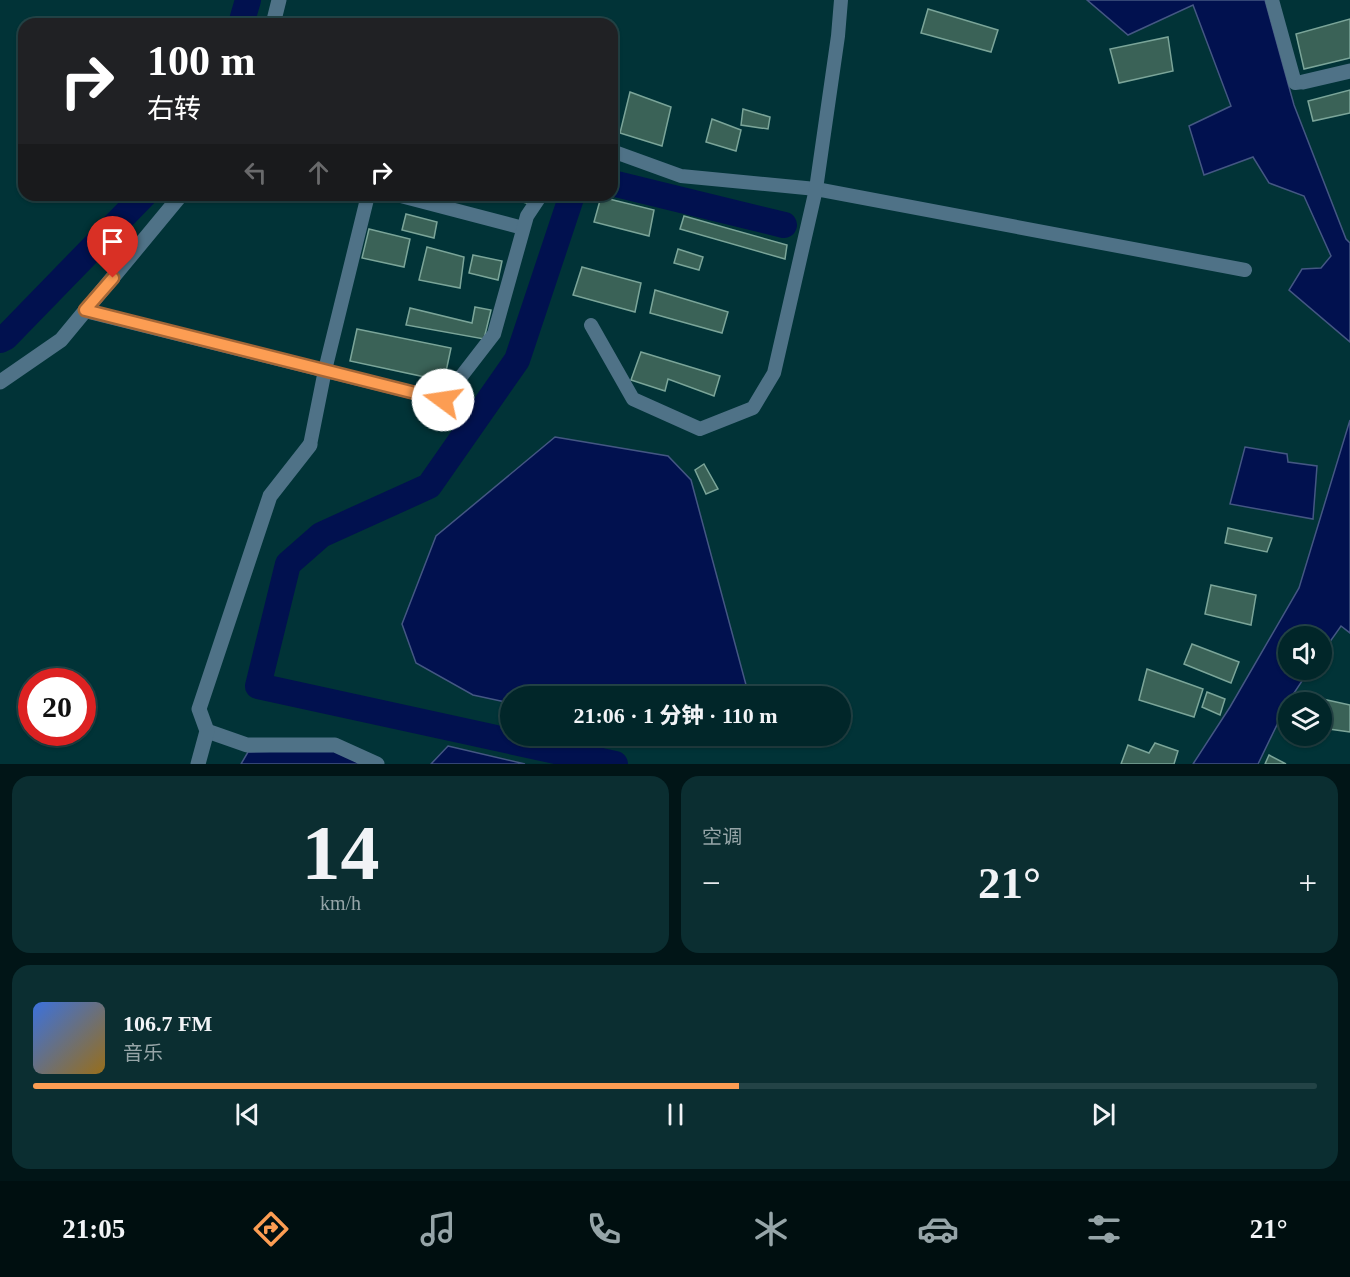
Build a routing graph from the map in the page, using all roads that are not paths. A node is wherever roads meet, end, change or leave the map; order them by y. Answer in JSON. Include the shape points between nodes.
{"nodes":[{"id":1,"x":279,"y":0,"type":"edge"},
{"id":2,"x":841,"y":0,"type":"edge"},
{"id":3,"x":1272,"y":0,"type":"edge"},
{"id":4,"x":274,"y":18,"type":"edge"},
{"id":5,"x":1350,"y":71,"type":"edge"},
{"id":6,"x":1303,"y":82,"type":"joint"},
{"id":7,"x":618,"y":153,"type":"edge"},
{"id":8,"x":816,"y":189,"type":"junction"},
{"id":9,"x":176,"y":201,"type":"edge"},
{"id":10,"x":367,"y":201,"type":"edge"},
{"id":11,"x":420,"y":201,"type":"edge"},
{"id":12,"x":537,"y":201,"type":"edge"},
{"id":13,"x":523,"y":228,"type":"junction"},
{"id":14,"x":1245,"y":270,"type":"dead end"},
{"id":15,"x":85,"y":310,"type":"junction"},
{"id":16,"x":591,"y":325,"type":"dead end"},
{"id":17,"x":325,"y":370,"type":"junction"},
{"id":18,"x":0,"y":381,"type":"edge"},
{"id":19,"x":310,"y":446,"type":"joint"},
{"id":20,"x":207,"y":731,"type":"junction"},
{"id":21,"x":198,"y":764,"type":"edge"},
{"id":22,"x":377,"y":764,"type":"edge"}],
"edges":[{"from":1,"to":4,"type":"street"},
{"from":2,"to":8,"type":"lane"},
{"from":3,"to":6,"type":"lane","via":[[1295,83]]},
{"from":5,"to":6,"type":"street"},
{"from":7,"to":8,"type":"lane","via":[[681,176]]},
{"from":8,"to":14,"type":"lane"},
{"from":8,"to":16,"type":"lane","via":[[774,374],[753,408],[700,429],[633,399]]},
{"from":9,"to":15,"type":"street"},
{"from":10,"to":17,"type":"lane"},
{"from":11,"to":13,"type":"lane"},
{"from":12,"to":13,"type":"lane"},
{"from":13,"to":17,"type":"lane","via":[[494,334],[443,400]]},
{"from":15,"to":17,"type":"lane"},
{"from":15,"to":18,"type":"street","via":[[61,340]]},
{"from":17,"to":19,"type":"lane"},
{"from":19,"to":20,"type":"street","via":[[270,496],[199,709]]},
{"from":20,"to":21,"type":"street"},
{"from":20,"to":22,"type":"street","via":[[247,745],[335,745]]}]}
